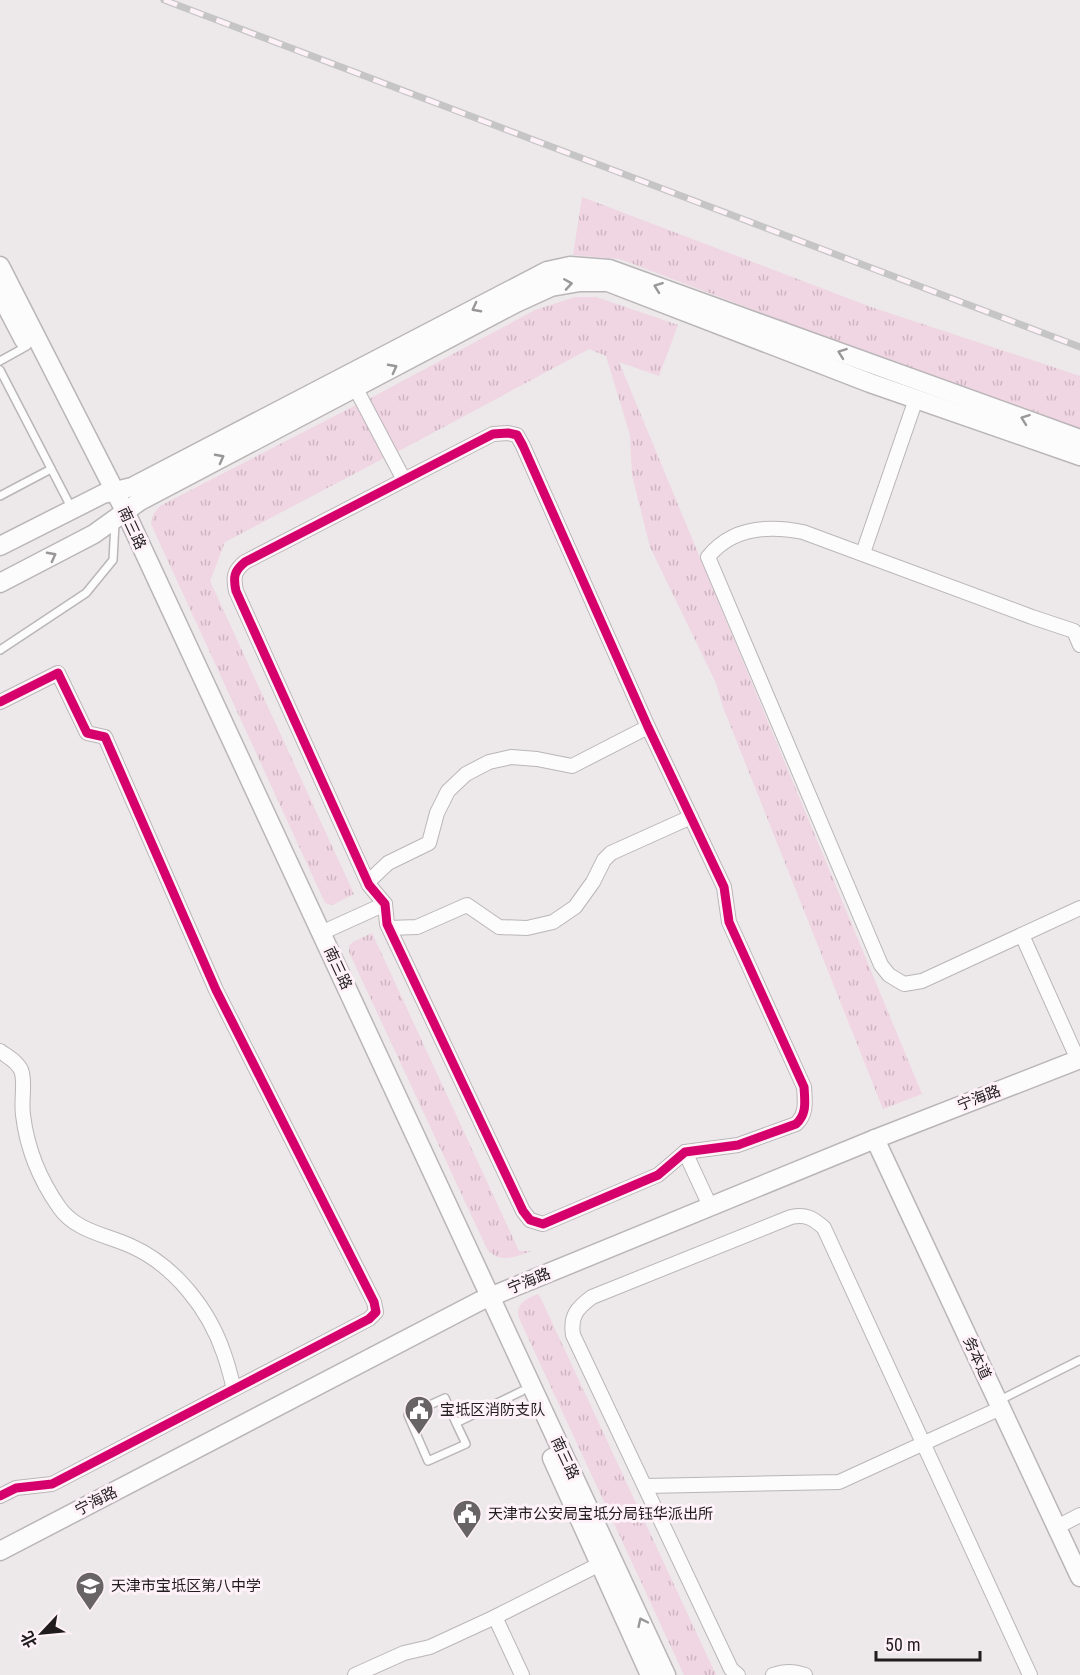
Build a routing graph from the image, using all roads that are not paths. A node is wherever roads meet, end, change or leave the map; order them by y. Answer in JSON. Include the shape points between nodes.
{"nodes":[{"id":1,"x":0,"y":266,"type":"edge"},
{"id":2,"x":0,"y":294,"type":"edge"},
{"id":3,"x":27,"y":346,"type":"junction"},
{"id":4,"x":0,"y":361,"type":"edge"},
{"id":5,"x":0,"y":370,"type":"edge"},
{"id":6,"x":356,"y":387,"type":"junction"},
{"id":7,"x":916,"y":399,"type":"junction"},
{"id":8,"x":1080,"y":439,"type":"edge"},
{"id":9,"x":1080,"y":456,"type":"edge"},
{"id":10,"x":51,"y":469,"type":"junction"},
{"id":11,"x":404,"y":480,"type":"junction"},
{"id":12,"x":109,"y":492,"type":"junction"},
{"id":13,"x":0,"y":496,"type":"edge"},
{"id":14,"x":72,"y":509,"type":"junction"},
{"id":15,"x":120,"y":515,"type":"junction"},
{"id":16,"x":0,"y":546,"type":"edge"},
{"id":17,"x":863,"y":553,"type":"junction"},
{"id":18,"x":0,"y":583,"type":"edge"},
{"id":19,"x":1080,"y":645,"type":"edge"},
{"id":20,"x":0,"y":650,"type":"edge"},
{"id":21,"x":0,"y":702,"type":"edge"},
{"id":22,"x":648,"y":727,"type":"junction"},
{"id":23,"x":691,"y":817,"type":"junction"},
{"id":24,"x":368,"y":882,"type":"junction"},
{"id":25,"x":384,"y":903,"type":"junction"},
{"id":26,"x":1080,"y":908,"type":"edge"},
{"id":27,"x":389,"y":928,"type":"junction"},
{"id":28,"x":321,"y":933,"type":"junction"},
{"id":29,"x":1022,"y":935,"type":"junction"},
{"id":30,"x":0,"y":1051,"type":"edge"},
{"id":31,"x":1079,"y":1060,"type":"edge"},
{"id":32,"x":875,"y":1139,"type":"junction"},
{"id":33,"x":685,"y":1152,"type":"junction"},
{"id":34,"x":710,"y":1206,"type":"junction"},
{"id":35,"x":485,"y":1299,"type":"junction"},
{"id":36,"x":1080,"y":1360,"type":"edge"},
{"id":37,"x":234,"y":1389,"type":"junction"},
{"id":38,"x":522,"y":1391,"type":"junction"},
{"id":39,"x":999,"y":1405,"type":"junction"},
{"id":40,"x":456,"y":1423,"type":"junction"},
{"id":41,"x":924,"y":1444,"type":"junction"},
{"id":42,"x":646,"y":1486,"type":"junction"},
{"id":43,"x":0,"y":1496,"type":"edge"},
{"id":44,"x":1080,"y":1515,"type":"edge"},
{"id":45,"x":1057,"y":1527,"type":"junction"},
{"id":46,"x":0,"y":1551,"type":"edge"},
{"id":47,"x":600,"y":1564,"type":"junction"},
{"id":48,"x":1080,"y":1576,"type":"edge"},
{"id":49,"x":495,"y":1617,"type":"junction"},
{"id":50,"x":355,"y":1675,"type":"edge"},
{"id":51,"x":522,"y":1675,"type":"edge"},
{"id":52,"x":650,"y":1675,"type":"edge"},
{"id":53,"x":666,"y":1675,"type":"edge"},
{"id":54,"x":738,"y":1675,"type":"edge"},
{"id":55,"x":773,"y":1675,"type":"edge"},
{"id":56,"x":805,"y":1675,"type":"edge"},
{"id":57,"x":1030,"y":1675,"type":"edge"}],
"edges":[{"from":1,"to":12,"type":"street","name":"南三路"},
{"from":2,"to":3,"type":"street","name":"南三路"},
{"from":3,"to":4,"type":"lane"},
{"from":3,"to":12,"type":"street","name":"南三路"},
{"from":5,"to":10,"type":"lane"},
{"from":6,"to":7,"type":"street","one_way":true,"via":[[551,286],[608,282]]},
{"from":6,"to":11,"type":"street"},
{"from":15,"to":6,"type":"street","one_way":true},
{"from":7,"to":9,"type":"street"},
{"from":7,"to":17,"type":"street"},
{"from":8,"to":12,"type":"street","one_way":true,"via":[[609,269],[570,266],[547,271],[132,487]]},
{"from":10,"to":13,"type":"lane"},
{"from":10,"to":14,"type":"lane"},
{"from":11,"to":22,"type":"street","via":[[494,434],[518,435]]},
{"from":11,"to":24,"type":"street","via":[[245,562],[236,569],[234,578],[236,591]]},
{"from":12,"to":14,"type":"street"},
{"from":12,"to":15,"type":"street","name":"南三路"},
{"from":14,"to":16,"type":"street"},
{"from":18,"to":15,"type":"street","one_way":true,"via":[[94,534]]},
{"from":15,"to":20,"type":"lane","via":[[113,560],[86,593]]},
{"from":15,"to":28,"type":"street","name":"南三路"},
{"from":15,"to":35,"type":"street","name":"南三路"},
{"from":17,"to":19,"type":"street","via":[[1074,631]]},
{"from":17,"to":29,"type":"street","via":[[779,527],[734,536],[708,557],[881,965],[889,975],[904,984],[922,981]]},
{"from":21,"to":37,"type":"street","via":[[58,673],[87,733],[105,737],[216,990],[374,1302],[376,1312],[369,1319]]},
{"from":22,"to":23,"type":"street"},
{"from":22,"to":24,"type":"street","via":[[572,766],[511,757],[489,762],[466,774],[448,791],[429,843],[388,863]]},
{"from":23,"to":27,"type":"street","via":[[611,853],[575,907],[553,922],[527,928],[499,927],[467,905],[417,927]]},
{"from":23,"to":33,"type":"street","via":[[724,887],[729,922],[804,1087],[805,1105],[803,1117],[796,1124],[738,1145]]},
{"from":24,"to":25,"type":"street"},
{"from":25,"to":27,"type":"street"},
{"from":25,"to":28,"type":"street"},
{"from":26,"to":29,"type":"street"},
{"from":27,"to":33,"type":"street","via":[[530,1220],[543,1224],[658,1175]]},
{"from":28,"to":35,"type":"street","name":"南三路"},
{"from":29,"to":31,"type":"street"},
{"from":30,"to":37,"type":"street","via":[[22,1071],[23,1114],[33,1157],[61,1210],[81,1226],[131,1245],[160,1263],[187,1290],[208,1318]]},
{"from":31,"to":32,"type":"street","name":"宁海路"},
{"from":32,"to":34,"type":"street","name":"宁海路"},
{"from":32,"to":39,"type":"street","name":"务本道"},
{"from":33,"to":34,"type":"street"},
{"from":34,"to":35,"type":"street","name":"宁海路"},
{"from":35,"to":38,"type":"street","name":"南三路"},
{"from":35,"to":46,"type":"street","name":"宁海路"},
{"from":53,"to":35,"type":"street","name":"南三路","one_way":true},
{"from":36,"to":39,"type":"lane"},
{"from":37,"to":43,"type":"street","via":[[52,1484],[16,1488]]},
{"from":38,"to":40,"type":"lane"},
{"from":38,"to":47,"type":"street","name":"南三路"},
{"from":39,"to":41,"type":"street"},
{"from":39,"to":45,"type":"street","name":"务本道"},
{"from":40,"to":40,"type":"lane","via":[[445,1398],[408,1416],[428,1461],[466,1444]]},
{"from":41,"to":42,"type":"street","via":[[839,1482]]},
{"from":41,"to":42,"type":"street","via":[[824,1228],[801,1215],[592,1297],[577,1308],[571,1322],[573,1335]]},
{"from":41,"to":57,"type":"street"},
{"from":42,"to":54,"type":"street","via":[[731,1669]]},
{"from":44,"to":45,"type":"street"},
{"from":45,"to":48,"type":"street","name":"务本道"},
{"from":47,"to":49,"type":"street"},
{"from":47,"to":52,"type":"street","name":"南三路"},
{"from":49,"to":50,"type":"street"},
{"from":49,"to":51,"type":"street"},
{"from":55,"to":56,"type":"street","via":[[795,1671]]}]}
